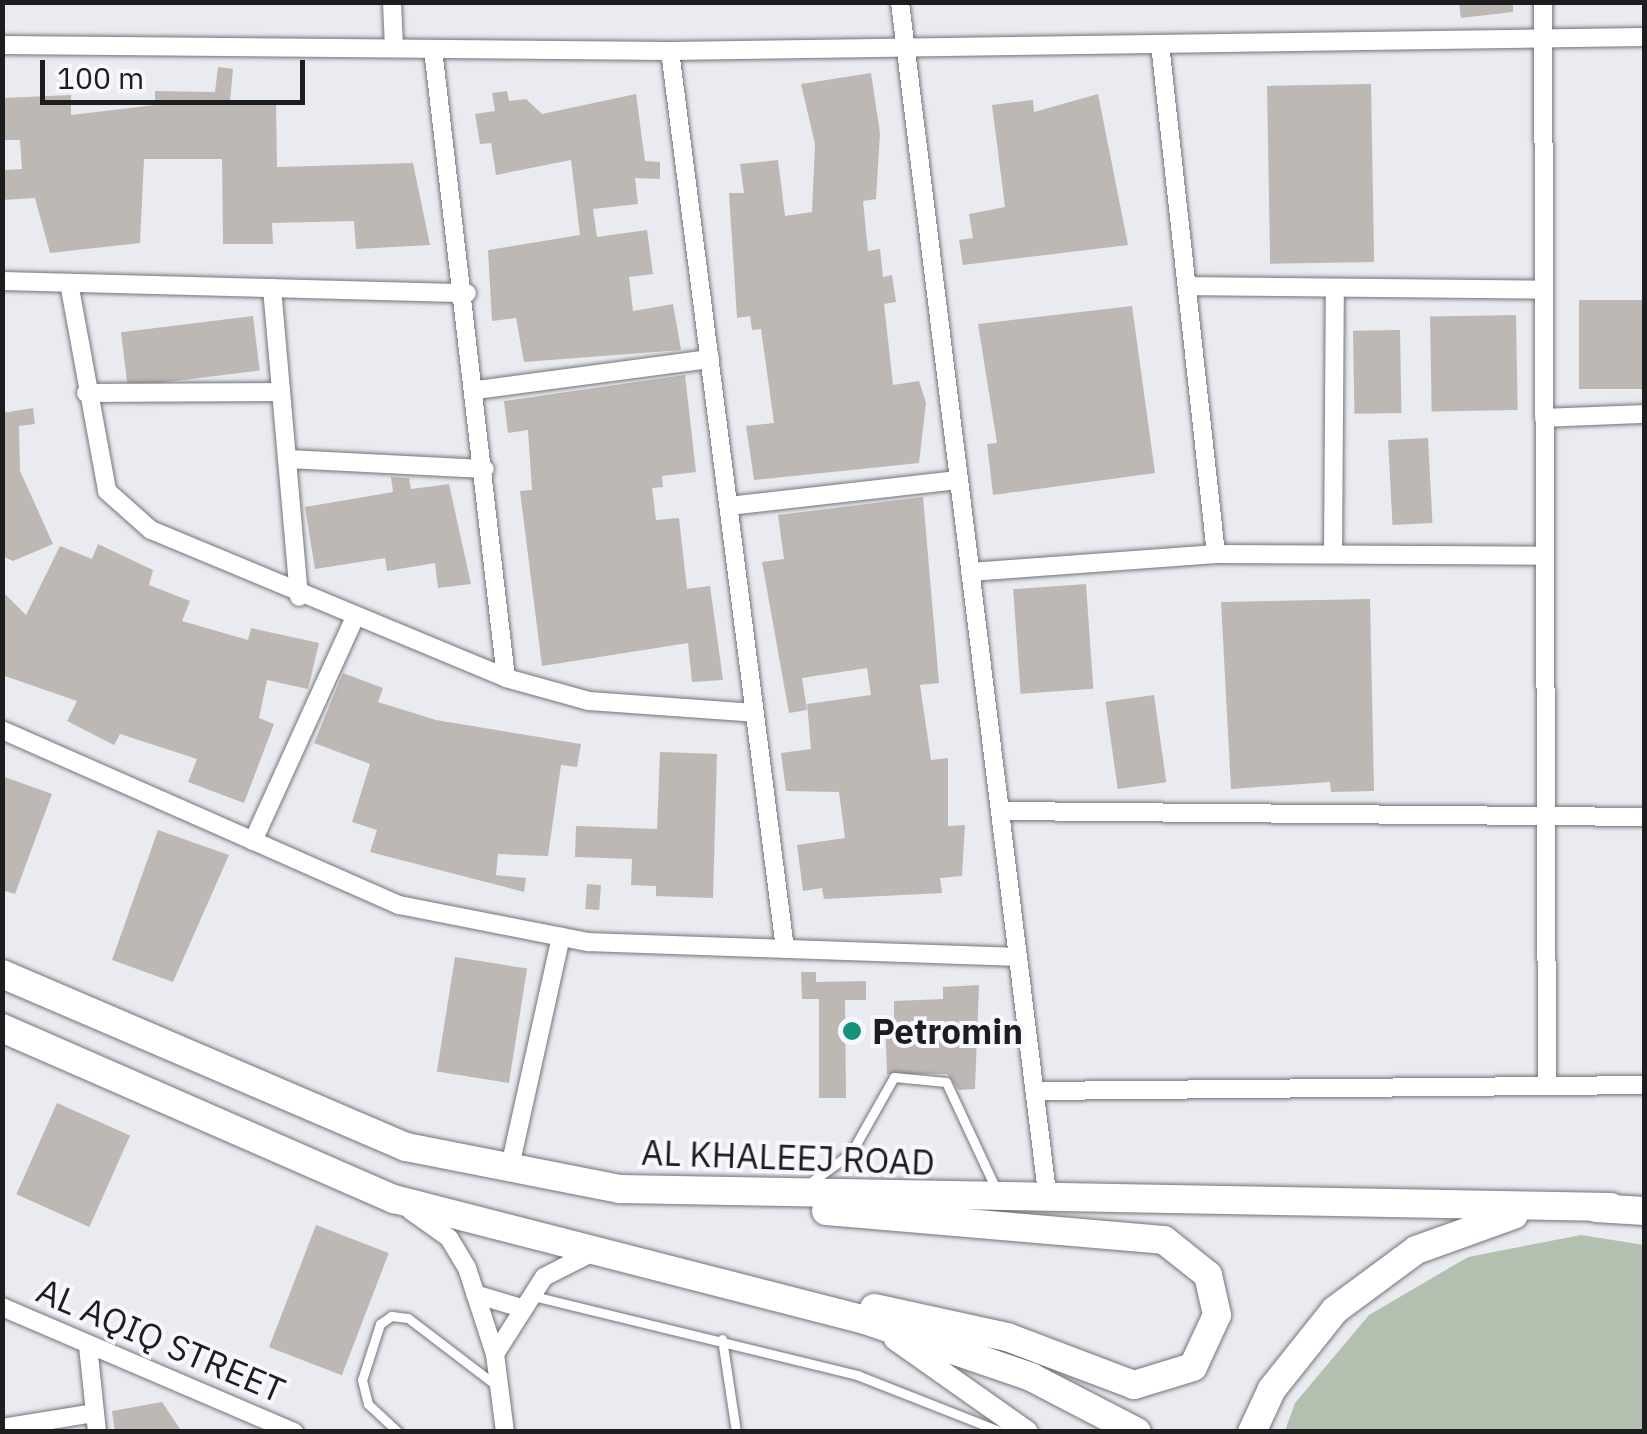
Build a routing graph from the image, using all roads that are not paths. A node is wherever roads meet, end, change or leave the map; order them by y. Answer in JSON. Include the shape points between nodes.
{"nodes":[{"id":1,"x":392,"y":2,"type":"edge"},
{"id":2,"x":900,"y":2,"type":"edge"},
{"id":3,"x":1543,"y":2,"type":"edge"},
{"id":4,"x":1644,"y":37,"type":"edge"},
{"id":5,"x":1543,"y":39,"type":"junction"},
{"id":6,"x":1160,"y":44,"type":"junction"},
{"id":7,"x":2,"y":45,"type":"edge"},
{"id":8,"x":394,"y":48,"type":"junction"},
{"id":9,"x":904,"y":48,"type":"junction"},
{"id":10,"x":433,"y":49,"type":"junction"},
{"id":11,"x":670,"y":50,"type":"junction"},
{"id":12,"x":2,"y":280,"type":"edge"},
{"id":13,"x":70,"y":282,"type":"junction"},
{"id":14,"x":1187,"y":286,"type":"junction"},
{"id":15,"x":272,"y":288,"type":"junction"},
{"id":16,"x":1335,"y":288,"type":"junction"},
{"id":17,"x":1544,"y":290,"type":"junction"},
{"id":18,"x":467,"y":292,"type":"junction"},
{"id":19,"x":710,"y":359,"type":"junction"},
{"id":20,"x":477,"y":390,"type":"junction"},
{"id":21,"x":281,"y":392,"type":"junction"},
{"id":22,"x":86,"y":394,"type":"junction"},
{"id":23,"x":1644,"y":414,"type":"edge"},
{"id":24,"x":1544,"y":418,"type":"junction"},
{"id":25,"x":287,"y":459,"type":"junction"},
{"id":26,"x":485,"y":468,"type":"junction"},
{"id":27,"x":958,"y":480,"type":"junction"},
{"id":28,"x":729,"y":506,"type":"junction"},
{"id":29,"x":1216,"y":554,"type":"junction"},
{"id":30,"x":1334,"y":554,"type":"junction"},
{"id":31,"x":1545,"y":556,"type":"junction"},
{"id":32,"x":970,"y":572,"type":"junction"},
{"id":33,"x":299,"y":597,"type":"junction"},
{"id":34,"x":354,"y":619,"type":"junction"},
{"id":35,"x":506,"y":678,"type":"junction"},
{"id":36,"x":755,"y":714,"type":"junction"},
{"id":37,"x":2,"y":730,"type":"edge"},
{"id":38,"x":1000,"y":812,"type":"junction"},
{"id":39,"x":1546,"y":817,"type":"junction"},
{"id":40,"x":1644,"y":817,"type":"edge"},
{"id":41,"x":253,"y":841,"type":"junction"},
{"id":42,"x":561,"y":937,"type":"junction"},
{"id":43,"x":785,"y":948,"type":"junction"},
{"id":44,"x":1018,"y":957,"type":"junction"},
{"id":45,"x":2,"y":974,"type":"edge"},
{"id":46,"x":2,"y":1028,"type":"edge"},
{"id":47,"x":1644,"y":1084,"type":"edge"},
{"id":48,"x":1547,"y":1086,"type":"junction"},
{"id":49,"x":1034,"y":1091,"type":"junction"},
{"id":50,"x":509,"y":1171,"type":"junction"},
{"id":51,"x":715,"y":1196,"type":"junction"},
{"id":52,"x":789,"y":1196,"type":"junction"},
{"id":53,"x":394,"y":1199,"type":"junction"},
{"id":54,"x":1003,"y":1200,"type":"junction"},
{"id":55,"x":1048,"y":1201,"type":"junction"},
{"id":56,"x":1611,"y":1207,"type":"junction"},
{"id":57,"x":1644,"y":1212,"type":"edge"},
{"id":58,"x":596,"y":1251,"type":"junction"},
{"id":59,"x":729,"y":1285,"type":"junction"},
{"id":60,"x":474,"y":1294,"type":"junction"},
{"id":61,"x":527,"y":1302,"type":"junction"},
{"id":62,"x":2,"y":1308,"type":"edge"},
{"id":63,"x":862,"y":1319,"type":"junction"},
{"id":64,"x":722,"y":1338,"type":"junction"},
{"id":65,"x":88,"y":1346,"type":"junction"},
{"id":66,"x":495,"y":1354,"type":"junction"},
{"id":67,"x":500,"y":1388,"type":"junction"},
{"id":68,"x":96,"y":1422,"type":"edge"},
{"id":69,"x":2,"y":1428,"type":"edge"},
{"id":70,"x":289,"y":1430,"type":"edge"},
{"id":71,"x":398,"y":1432,"type":"edge"},
{"id":72,"x":505,"y":1432,"type":"edge"},
{"id":73,"x":736,"y":1432,"type":"edge"},
{"id":74,"x":1002,"y":1432,"type":"edge"},
{"id":75,"x":1027,"y":1432,"type":"edge"},
{"id":76,"x":1137,"y":1432,"type":"edge"},
{"id":77,"x":1252,"y":1432,"type":"edge"}],
"edges":[{"from":1,"to":8,"type":"street"},
{"from":2,"to":9,"type":"street"},
{"from":3,"to":5,"type":"street"},
{"from":4,"to":5,"type":"street"},
{"from":5,"to":6,"type":"street"},
{"from":5,"to":17,"type":"street"},
{"from":6,"to":9,"type":"street"},
{"from":6,"to":14,"type":"street"},
{"from":7,"to":8,"type":"street"},
{"from":8,"to":10,"type":"street"},
{"from":9,"to":11,"type":"street"},
{"from":9,"to":27,"type":"street"},
{"from":10,"to":11,"type":"street"},
{"from":10,"to":18,"type":"street"},
{"from":11,"to":19,"type":"street"},
{"from":12,"to":13,"type":"street"},
{"from":13,"to":15,"type":"street"},
{"from":13,"to":22,"type":"street"},
{"from":14,"to":16,"type":"street"},
{"from":14,"to":29,"type":"street"},
{"from":15,"to":18,"type":"street"},
{"from":15,"to":21,"type":"street"},
{"from":16,"to":17,"type":"street"},
{"from":16,"to":30,"type":"street"},
{"from":17,"to":24,"type":"street"},
{"from":18,"to":20,"type":"street"},
{"from":19,"to":20,"type":"street"},
{"from":19,"to":28,"type":"street"},
{"from":20,"to":26,"type":"street"},
{"from":21,"to":22,"type":"street"},
{"from":21,"to":25,"type":"street"},
{"from":22,"to":33,"type":"street","via":[[107,491],[151,530]]},
{"from":23,"to":24,"type":"street"},
{"from":24,"to":31,"type":"street"},
{"from":25,"to":26,"type":"street"},
{"from":25,"to":33,"type":"street"},
{"from":26,"to":35,"type":"street"},
{"from":27,"to":28,"type":"street"},
{"from":27,"to":32,"type":"street"},
{"from":28,"to":36,"type":"street"},
{"from":29,"to":30,"type":"street"},
{"from":29,"to":32,"type":"street"},
{"from":30,"to":31,"type":"street"},
{"from":31,"to":39,"type":"street"},
{"from":32,"to":38,"type":"street"},
{"from":33,"to":34,"type":"street"},
{"from":34,"to":35,"type":"street"},
{"from":34,"to":41,"type":"street"},
{"from":35,"to":36,"type":"street","via":[[588,701]]},
{"from":36,"to":43,"type":"street"},
{"from":37,"to":41,"type":"street"},
{"from":38,"to":39,"type":"street"},
{"from":38,"to":44,"type":"street"},
{"from":39,"to":40,"type":"street"},
{"from":39,"to":48,"type":"street"},
{"from":41,"to":42,"type":"street","via":[[398,905]]},
{"from":42,"to":43,"type":"street"},
{"from":42,"to":50,"type":"street"},
{"from":43,"to":44,"type":"street"},
{"from":44,"to":49,"type":"street"},
{"from":45,"to":50,"type":"main road","name":"AL KHALEEJ ROAD","via":[[316,1114]]},
{"from":46,"to":53,"type":"main road"},
{"from":47,"to":48,"type":"street"},
{"from":48,"to":49,"type":"street"},
{"from":49,"to":55,"type":"street"},
{"from":50,"to":51,"type":"main road","name":"AL KHALEEJ ROAD"},
{"from":51,"to":52,"type":"main road","name":"AL KHALEEJ ROAD"},
{"from":51,"to":59,"type":"main road","via":[[905,1222],[1164,1240],[1208,1275],[1217,1315],[1192,1367],[1134,1385],[947,1320]]},
{"from":52,"to":54,"type":"main road","name":"AL KHALEEJ ROAD"},
{"from":52,"to":54,"type":"lane","via":[[851,1153],[894,1077],[936,1079],[954,1091]]},
{"from":53,"to":58,"type":"main road"},
{"from":53,"to":60,"type":"street","via":[[458,1248]]},
{"from":54,"to":55,"type":"main road","name":"AL KHALEEJ ROAD"},
{"from":55,"to":56,"type":"main road","name":"AL KHALEEJ ROAD"},
{"from":56,"to":57,"type":"main road"},
{"from":56,"to":77,"type":"main road","via":[[1510,1215],[1416,1250],[1334,1310],[1272,1389]]},
{"from":58,"to":59,"type":"main road"},
{"from":58,"to":61,"type":"street","via":[[556,1268]]},
{"from":59,"to":63,"type":"main road"},
{"from":60,"to":61,"type":"street"},
{"from":60,"to":66,"type":"street"},
{"from":61,"to":64,"type":"lane"},
{"from":61,"to":66,"type":"street"},
{"from":62,"to":65,"type":"street","name":"AL AQIQ STREET"},
{"from":63,"to":75,"type":"street","via":[[972,1386]]},
{"from":63,"to":76,"type":"main road","via":[[1030,1378]]},
{"from":64,"to":73,"type":"lane"},
{"from":64,"to":74,"type":"lane","via":[[857,1375]]},
{"from":65,"to":68,"type":"street"},
{"from":65,"to":70,"type":"street","name":"AL AQIQ STREET"},
{"from":66,"to":67,"type":"street"},
{"from":67,"to":71,"type":"lane","via":[[408,1318],[392,1316],[380,1324],[362,1380],[368,1404]]},
{"from":67,"to":72,"type":"street"},
{"from":68,"to":69,"type":"street"}]}
